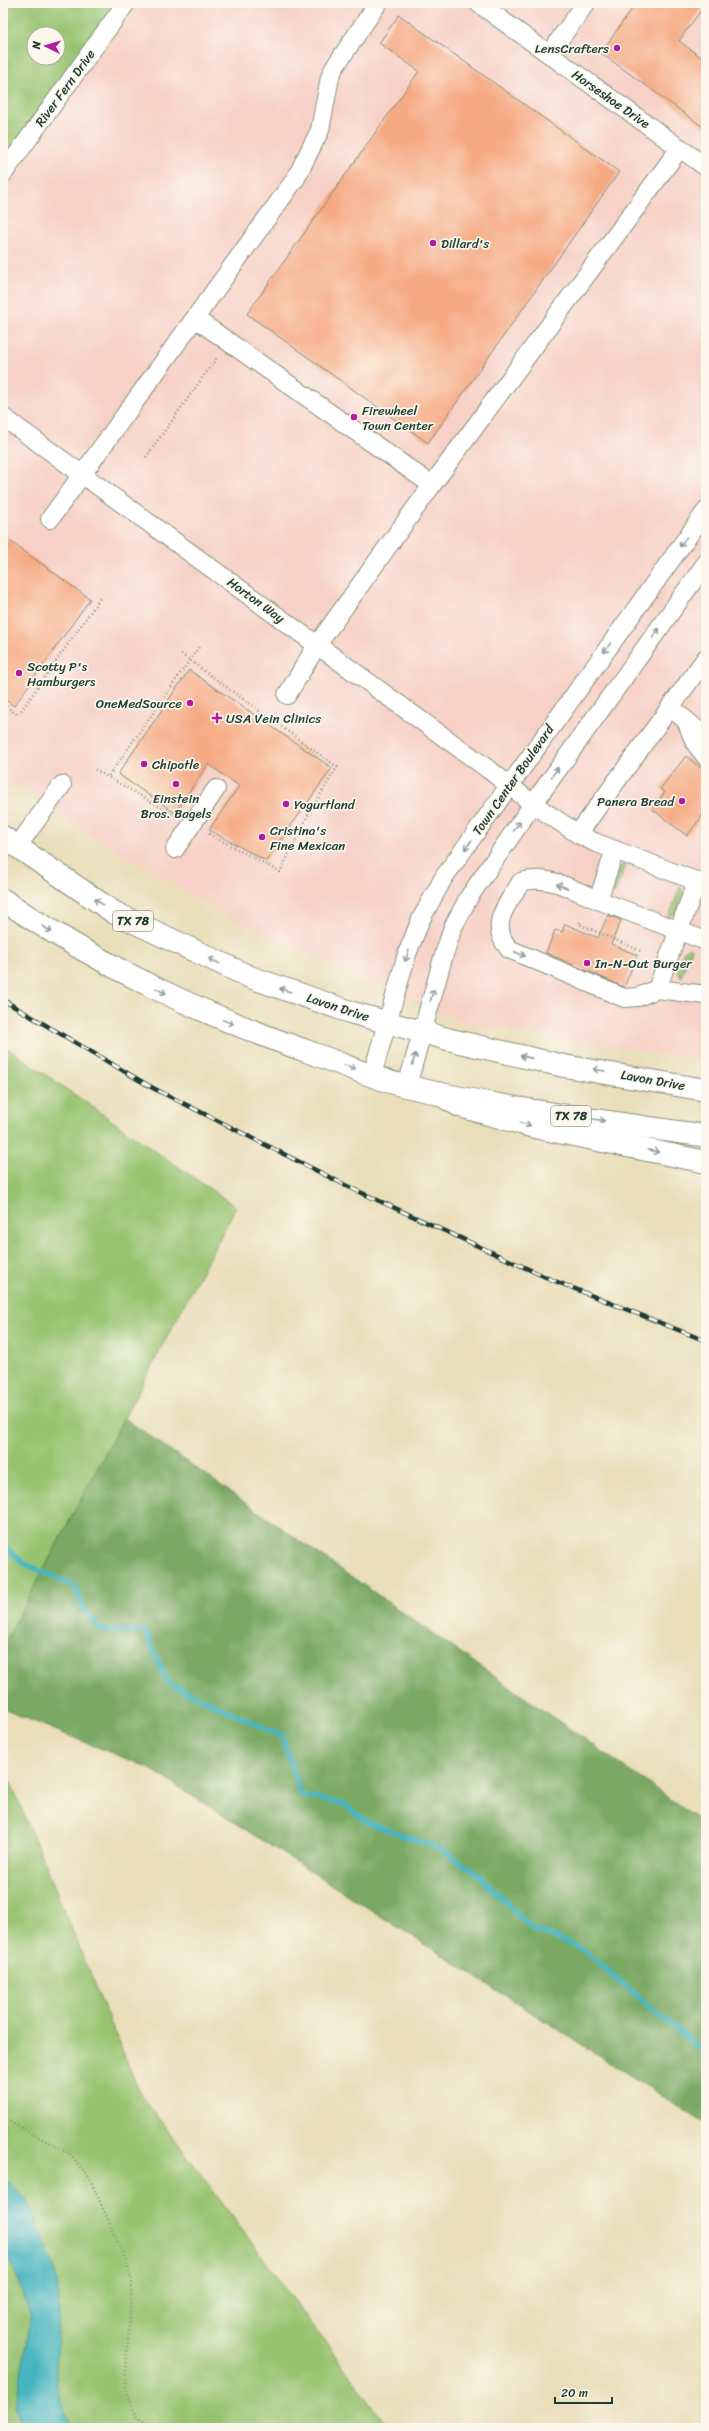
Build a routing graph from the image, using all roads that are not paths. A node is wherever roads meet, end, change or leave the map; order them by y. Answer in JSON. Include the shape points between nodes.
{"nodes":[{"id":1,"x":126,"y":3,"type":"edge"},
{"id":2,"x":378,"y":3,"type":"edge"},
{"id":3,"x":478,"y":3,"type":"edge"},
{"id":4,"x":586,"y":3,"type":"edge"},
{"id":5,"x":549,"y":54,"type":"junction"},
{"id":6,"x":680,"y":148,"type":"junction"},
{"id":7,"x":706,"y":167,"type":"edge"},
{"id":8,"x":3,"y":174,"type":"edge"},
{"id":9,"x":196,"y":319,"type":"junction"},
{"id":10,"x":3,"y":417,"type":"edge"},
{"id":11,"x":83,"y":474,"type":"junction"},
{"id":12,"x":432,"y":485,"type":"junction"},
{"id":13,"x":706,"y":511,"type":"edge"},
{"id":14,"x":50,"y":519,"type":"dead end"},
{"id":15,"x":706,"y":563,"type":"edge"},
{"id":16,"x":317,"y":645,"type":"junction"},
{"id":17,"x":706,"y":658,"type":"edge"},
{"id":18,"x":287,"y":695,"type":"dead end"},
{"id":19,"x":670,"y":706,"type":"junction"},
{"id":20,"x":687,"y":721,"type":"junction"},
{"id":21,"x":706,"y":737,"type":"edge"},
{"id":22,"x":706,"y":757,"type":"edge"},
{"id":23,"x":508,"y":784,"type":"junction"},
{"id":24,"x":62,"y":785,"type":"dead end"},
{"id":25,"x":216,"y":789,"type":"dead end"},
{"id":26,"x":533,"y":804,"type":"junction"},
{"id":27,"x":578,"y":834,"type":"junction"},
{"id":28,"x":10,"y":842,"type":"edge"},
{"id":29,"x":175,"y":849,"type":"dead end"},
{"id":30,"x":615,"y":850,"type":"junction"},
{"id":31,"x":702,"y":883,"type":"edge"},
{"id":32,"x":3,"y":900,"type":"edge"},
{"id":33,"x":598,"y":900,"type":"junction"},
{"id":34,"x":679,"y":930,"type":"junction"},
{"id":35,"x":706,"y":941,"type":"edge"},
{"id":36,"x":657,"y":989,"type":"junction"},
{"id":37,"x":706,"y":995,"type":"edge"},
{"id":38,"x":388,"y":1024,"type":"junction"},
{"id":39,"x":421,"y":1033,"type":"junction"},
{"id":40,"x":372,"y":1075,"type":"junction"},
{"id":41,"x":407,"y":1086,"type":"junction"},
{"id":42,"x":706,"y":1090,"type":"edge"},
{"id":43,"x":437,"y":1093,"type":"junction"},
{"id":44,"x":706,"y":1136,"type":"edge"},
{"id":45,"x":706,"y":1162,"type":"edge"}],
"edges":[{"from":1,"to":8,"type":"street","name":"River Fern Drive"},
{"from":2,"to":9,"type":"street","via":[[334,68],[320,130],[296,178]]},
{"from":3,"to":5,"type":"street","name":"Horseshoe Drive"},
{"from":4,"to":5,"type":"street"},
{"from":5,"to":6,"type":"street","name":"Horseshoe Drive"},
{"from":6,"to":7,"type":"street","name":"Horseshoe Drive"},
{"from":6,"to":12,"type":"street"},
{"from":9,"to":11,"type":"street"},
{"from":9,"to":12,"type":"street"},
{"from":10,"to":11,"type":"street","name":"Horton Way"},
{"from":11,"to":14,"type":"street"},
{"from":11,"to":16,"type":"street","name":"Horton Way"},
{"from":12,"to":16,"type":"street"},
{"from":13,"to":23,"type":"street","name":"Town Center Boulevard","one_way":true},
{"from":26,"to":15,"type":"street","one_way":true},
{"from":16,"to":18,"type":"street"},
{"from":16,"to":23,"type":"street","name":"Horton Way"},
{"from":17,"to":19,"type":"street"},
{"from":19,"to":20,"type":"street"},
{"from":19,"to":27,"type":"street"},
{"from":20,"to":21,"type":"street"},
{"from":20,"to":22,"type":"street","via":[[695,743]]},
{"from":23,"to":26,"type":"street","name":"Horton Way"},
{"from":23,"to":38,"type":"street","name":"Town Center Boulevard","one_way":true,"via":[[444,877],[421,919],[398,982]]},
{"from":24,"to":28,"type":"street"},
{"from":25,"to":29,"type":"street"},
{"from":26,"to":27,"type":"street","name":"Horton Way"},
{"from":39,"to":26,"type":"street","one_way":true,"via":[[453,927],[469,897]]},
{"from":27,"to":30,"type":"street","name":"Horton Way"},
{"from":38,"to":28,"type":"main road","name":"Lavon Drive","number":"TX 78","one_way":true,"via":[[250,977],[115,913]]},
{"from":30,"to":31,"type":"street","name":"Horton Way"},
{"from":30,"to":33,"type":"street"},
{"from":31,"to":34,"type":"street"},
{"from":32,"to":40,"type":"main road","number":"TX 78","one_way":true,"via":[[76,948],[192,1007],[281,1043]]},
{"from":33,"to":34,"type":"street"},
{"from":33,"to":36,"type":"street","one_way":true,"via":[[546,880],[534,878],[521,882],[498,925],[500,939],[509,949],[624,998],[638,997]]},
{"from":34,"to":35,"type":"street"},
{"from":34,"to":36,"type":"street"},
{"from":36,"to":37,"type":"street"},
{"from":38,"to":39,"type":"main road","name":"Lavon Drive","number":"TX 78"},
{"from":38,"to":40,"type":"street","name":"Town Center Boulevard"},
{"from":41,"to":39,"type":"street","one_way":true},
{"from":42,"to":39,"type":"main road","name":"Lavon Drive","number":"TX 78","one_way":true,"via":[[564,1066]]},
{"from":40,"to":41,"type":"main road","number":"TX 78"},
{"from":41,"to":43,"type":"main road","number":"TX 78"},
{"from":43,"to":44,"type":"main road","number":"TX 78","one_way":true},
{"from":43,"to":45,"type":"main road","one_way":true,"via":[[460,1106],[534,1127]]}]}
